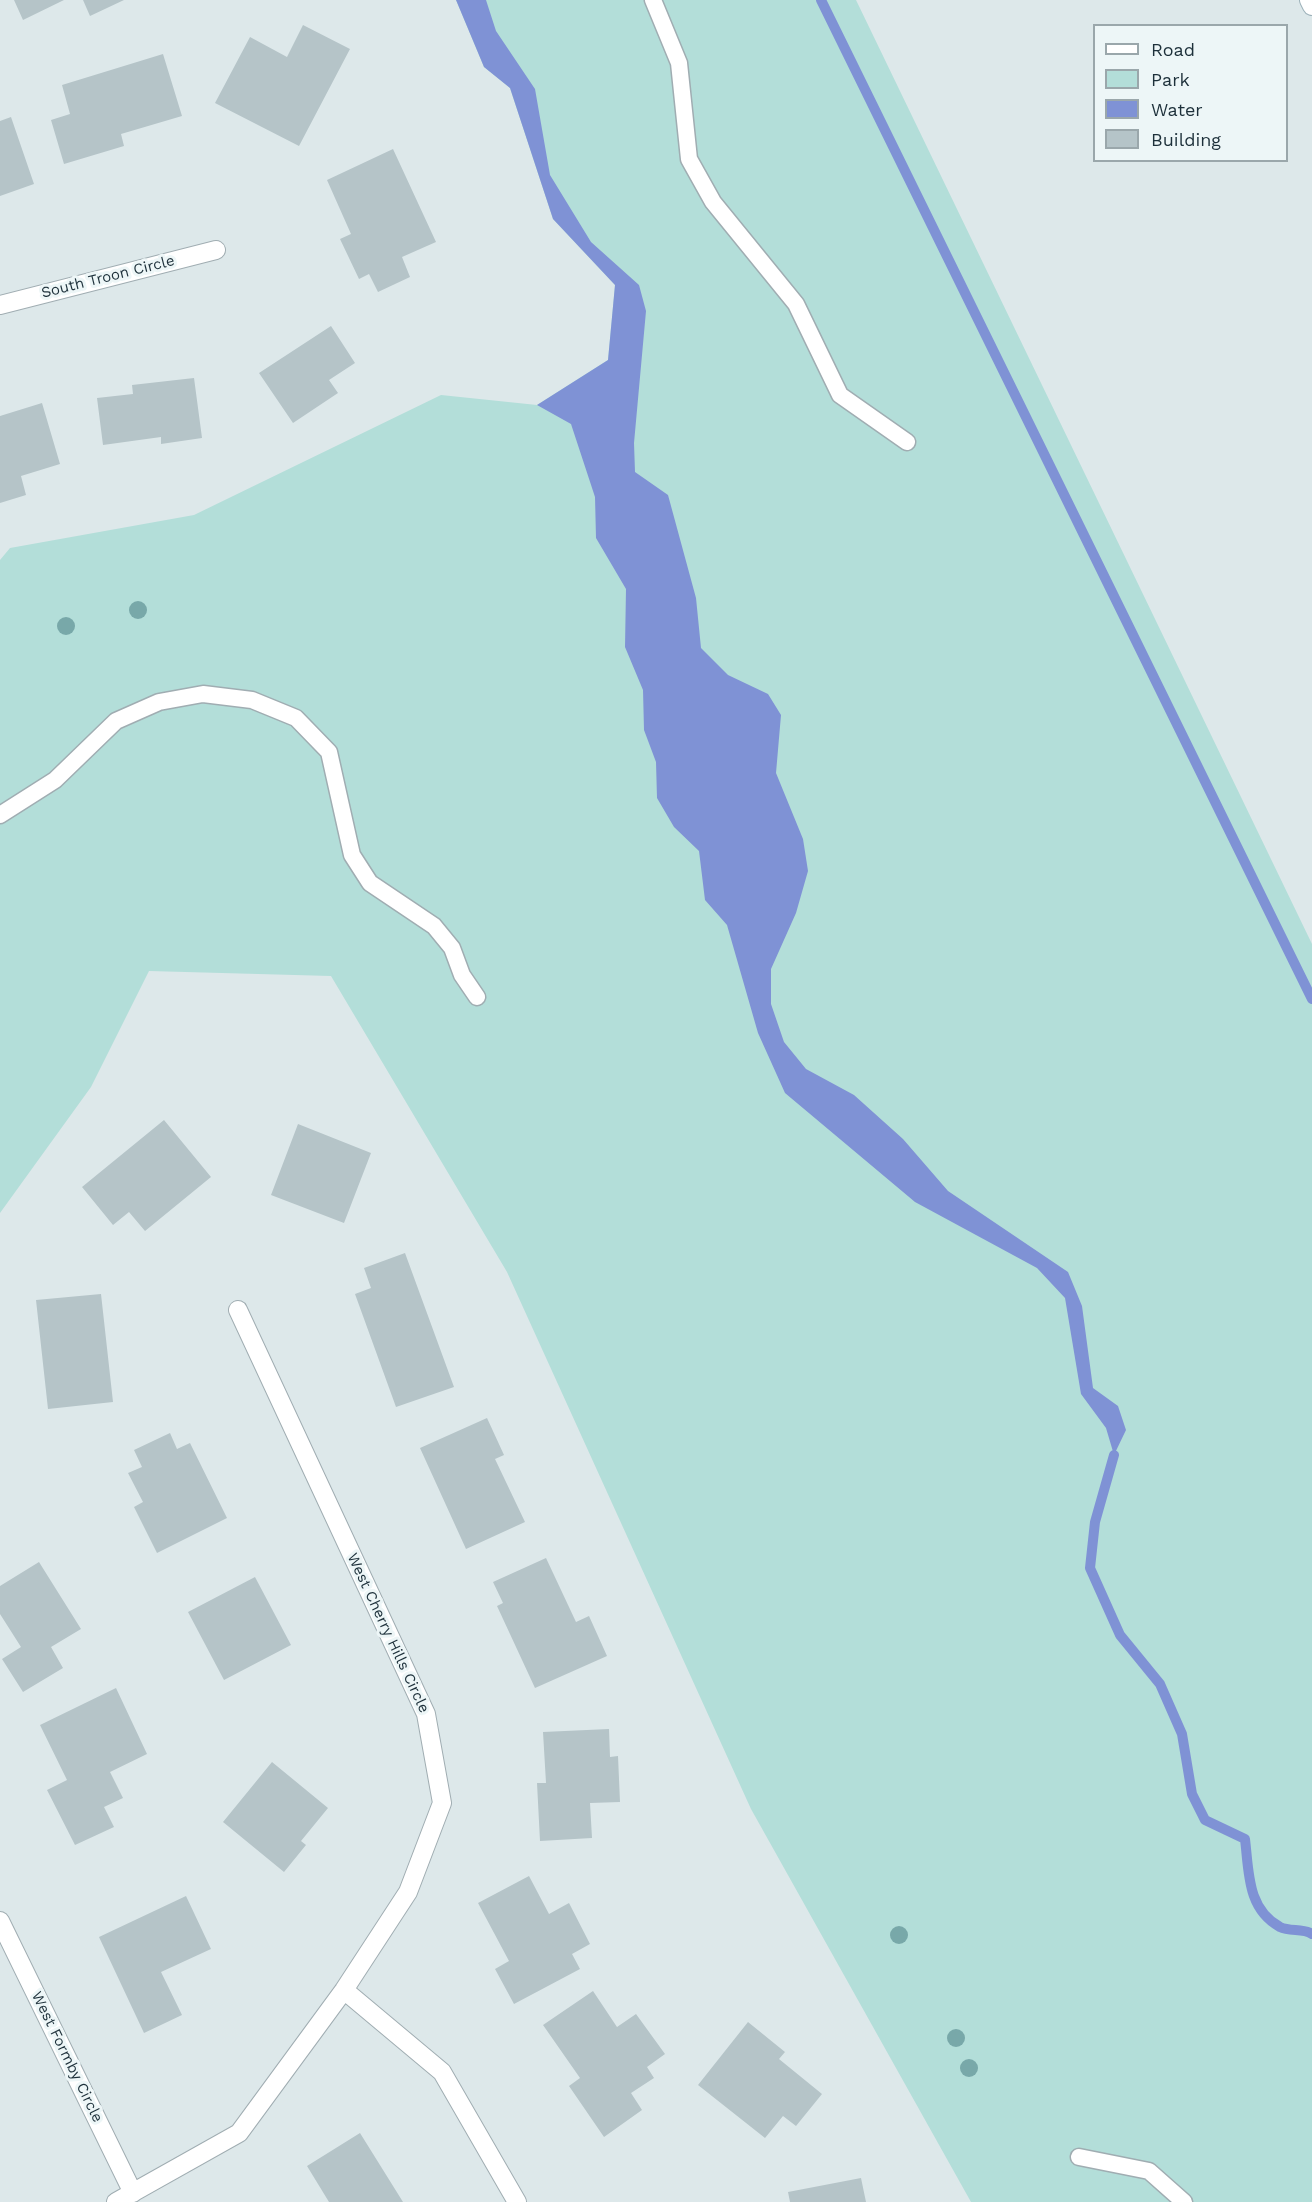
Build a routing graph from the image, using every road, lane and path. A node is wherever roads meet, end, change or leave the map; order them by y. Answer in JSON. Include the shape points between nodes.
{"nodes":[{"id":1,"x":653,"y":0,"type":"edge"},
{"id":2,"x":1309,"y":0,"type":"edge"},
{"id":3,"x":1312,"y":6,"type":"edge"},
{"id":4,"x":216,"y":250,"type":"dead end"},
{"id":5,"x":0,"y":305,"type":"edge"},
{"id":6,"x":908,"y":442,"type":"dead end"},
{"id":7,"x":0,"y":815,"type":"edge"},
{"id":8,"x":477,"y":997,"type":"dead end"},
{"id":9,"x":238,"y":1310,"type":"dead end"},
{"id":10,"x":0,"y":1921,"type":"edge"},
{"id":11,"x":344,"y":1990,"type":"junction"},
{"id":12,"x":1079,"y":2157,"type":"dead end"},
{"id":13,"x":133,"y":2193,"type":"junction"},
{"id":14,"x":116,"y":2202,"type":"edge"},
{"id":15,"x":517,"y":2202,"type":"edge"},
{"id":16,"x":1184,"y":2202,"type":"edge"}],
"edges":[{"from":1,"to":6,"type":"lane","via":[[679,63],[689,159],[713,202],[796,304],[840,395]]},
{"from":2,"to":3,"type":"street"},
{"from":4,"to":5,"type":"street","name":"South Troon Circle"},
{"from":7,"to":8,"type":"lane","via":[[54,780],[116,721],[159,702],[203,694],[252,700],[296,718],[329,752],[352,855],[370,884],[434,926],[452,948],[462,975]]},
{"from":9,"to":11,"type":"street","name":"West Cherry Hills Circle","via":[[426,1714],[442,1803],[408,1892]]},
{"from":10,"to":13,"type":"street","name":"West Formby Circle"},
{"from":11,"to":13,"type":"street","name":"West Cherry Hills Circle","via":[[239,2133]]},
{"from":11,"to":15,"type":"street","via":[[442,2072]]},
{"from":12,"to":16,"type":"lane","via":[[1149,2171]]},
{"from":13,"to":14,"type":"street","name":"West Cherry Hills Circle"}]}
